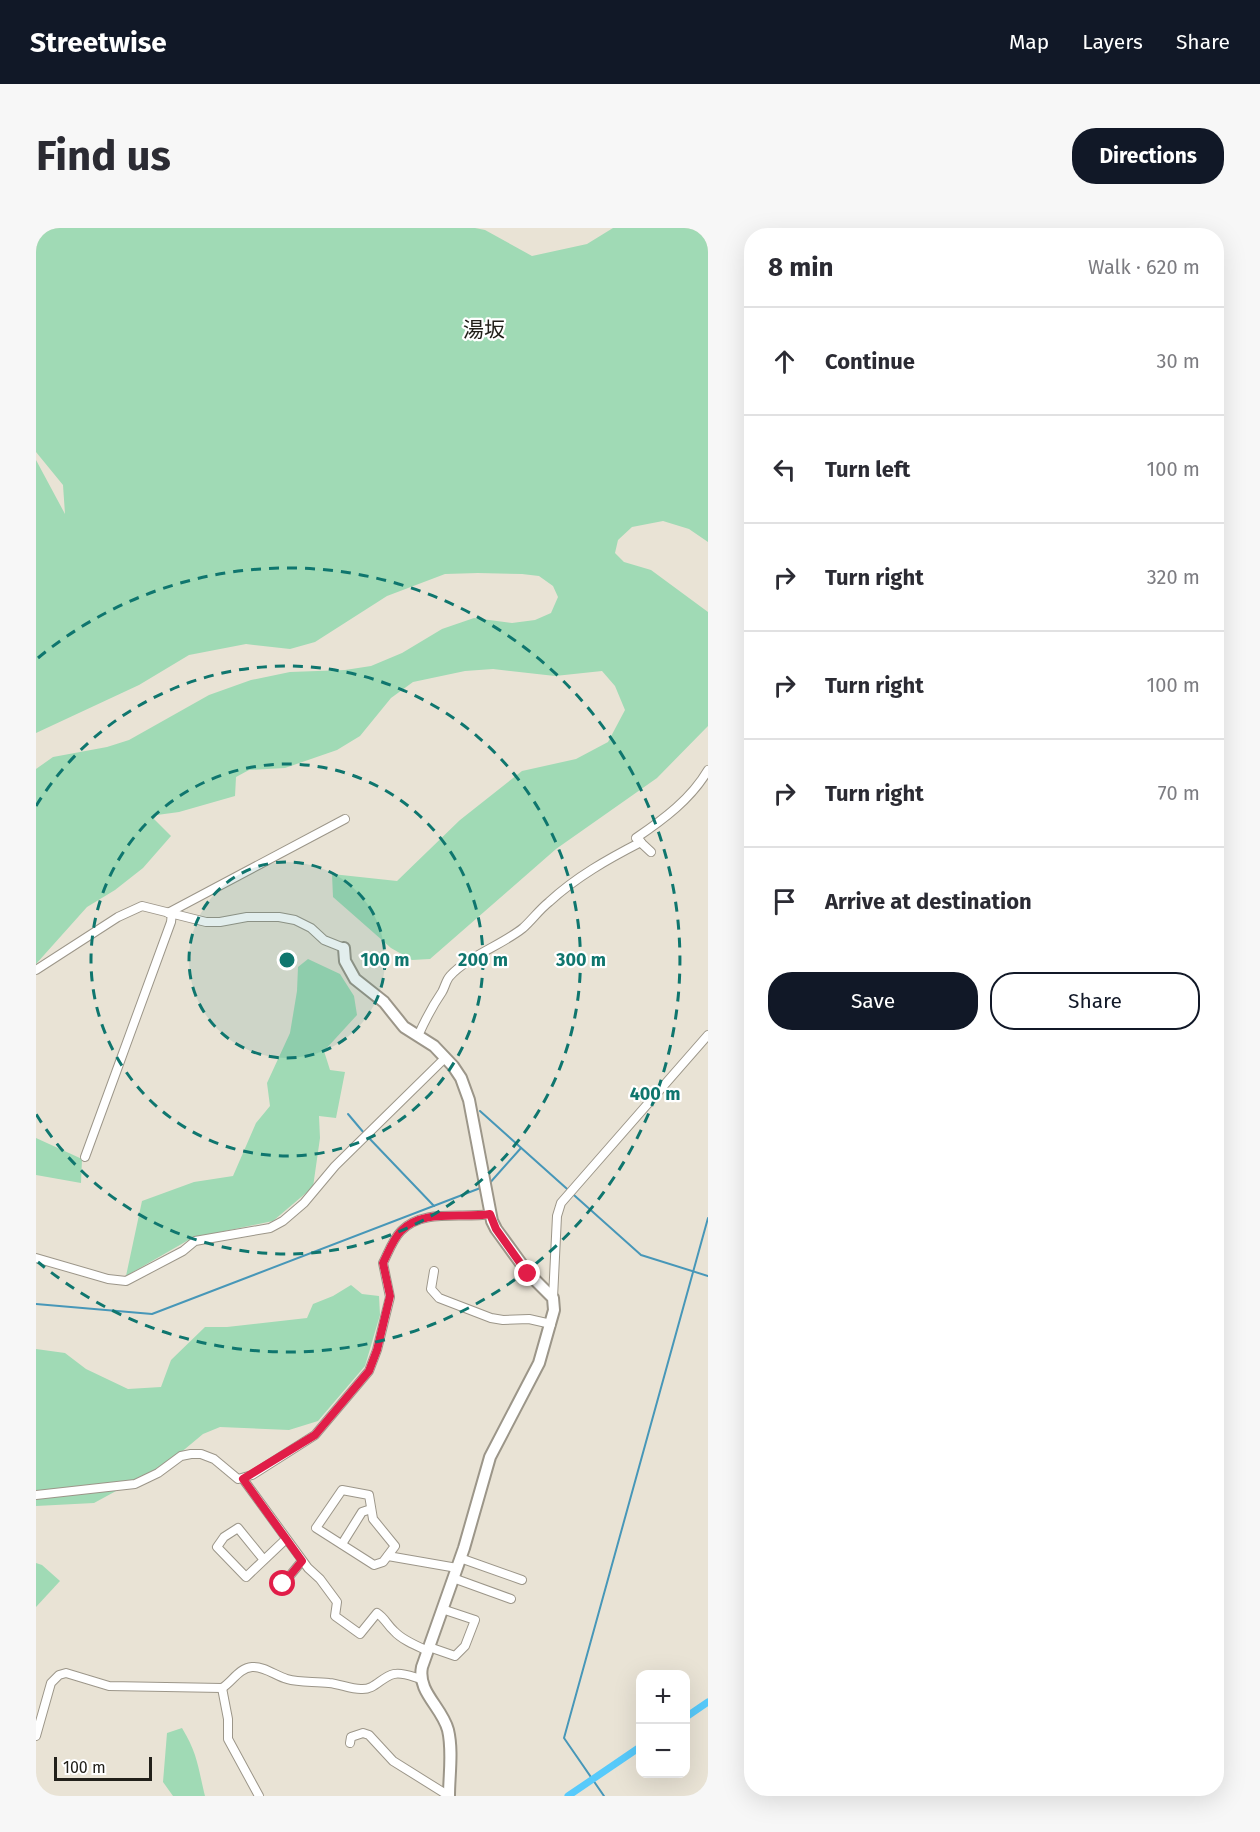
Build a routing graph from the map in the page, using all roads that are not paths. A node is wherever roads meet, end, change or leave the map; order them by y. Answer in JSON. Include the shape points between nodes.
{"nodes":[{"id":1,"x":708,"y":770,"type":"edge"},
{"id":2,"x":345,"y":819,"type":"dead end"},
{"id":3,"x":641,"y":842,"type":"junction"},
{"id":4,"x":651,"y":852,"type":"dead end"},
{"id":5,"x":170,"y":913,"type":"junction"},
{"id":6,"x":344,"y":948,"type":"joint"},
{"id":7,"x":36,"y":970,"type":"edge"},
{"id":8,"x":708,"y":1035,"type":"edge"},
{"id":9,"x":418,"y":1036,"type":"junction"},
{"id":10,"x":445,"y":1058,"type":"junction"},
{"id":11,"x":85,"y":1157,"type":"dead end"},
{"id":12,"x":490,"y":1214,"type":"junction"},
{"id":13,"x":36,"y":1258,"type":"edge"},
{"id":14,"x":434,"y":1271,"type":"dead end"},
{"id":15,"x":553,"y":1298,"type":"junction"},
{"id":16,"x":550,"y":1324,"type":"junction"},
{"id":17,"x":243,"y":1479,"type":"junction"},
{"id":18,"x":36,"y":1495,"type":"edge"},
{"id":19,"x":371,"y":1509,"type":"junction"},
{"id":20,"x":286,"y":1539,"type":"junction"},
{"id":21,"x":342,"y":1544,"type":"junction"},
{"id":22,"x":388,"y":1556,"type":"junction"},
{"id":23,"x":264,"y":1560,"type":"junction"},
{"id":24,"x":302,"y":1561,"type":"junction"},
{"id":25,"x":457,"y":1568,"type":"junction"},
{"id":26,"x":522,"y":1580,"type":"dead end"},
{"id":27,"x":283,"y":1584,"type":"dead end"},
{"id":28,"x":511,"y":1599,"type":"dead end"},
{"id":29,"x":442,"y":1609,"type":"junction"},
{"id":30,"x":428,"y":1649,"type":"junction"},
{"id":31,"x":421,"y":1679,"type":"junction"},
{"id":32,"x":222,"y":1688,"type":"junction"},
{"id":33,"x":36,"y":1736,"type":"edge"},
{"id":34,"x":350,"y":1743,"type":"dead end"},
{"id":35,"x":259,"y":1796,"type":"edge"},
{"id":36,"x":449,"y":1796,"type":"edge"}],
"edges":[{"from":1,"to":3,"type":"street","via":[[670,815],[636,838]]},
{"from":2,"to":5,"type":"street"},
{"from":3,"to":4,"type":"street"},
{"from":3,"to":9,"type":"street","via":[[568,886],[523,927],[448,977]]},
{"from":5,"to":6,"type":"street","via":[[206,922],[247,917],[295,920]]},
{"from":5,"to":7,"type":"street","via":[[137,907]]},
{"from":5,"to":11,"type":"street","via":[[171,922]]},
{"from":6,"to":9,"type":"street","via":[[345,961],[355,979]]},
{"from":8,"to":15,"type":"street","via":[[561,1203]]},
{"from":9,"to":10,"type":"street"},
{"from":10,"to":12,"type":"street","via":[[466,1088]]},
{"from":10,"to":13,"type":"street","via":[[335,1166],[304,1203],[270,1228],[195,1241],[126,1281],[108,1280]]},
{"from":12,"to":15,"type":"street","via":[[528,1274]]},
{"from":12,"to":17,"type":"street","via":[[429,1215],[399,1232],[383,1263],[390,1296],[369,1371],[315,1435]]},
{"from":14,"to":16,"type":"street","via":[[431,1289],[439,1298],[491,1318]]},
{"from":15,"to":16,"type":"street"},
{"from":16,"to":25,"type":"street","via":[[539,1363],[490,1457]]},
{"from":17,"to":18,"type":"street","via":[[214,1459],[191,1454],[135,1484]]},
{"from":17,"to":20,"type":"street"},
{"from":19,"to":21,"type":"street","via":[[362,1512]]},
{"from":19,"to":21,"type":"street","via":[[369,1496],[342,1491],[316,1528]]},
{"from":19,"to":22,"type":"street","via":[[373,1519],[395,1546]]},
{"from":20,"to":23,"type":"street"},
{"from":20,"to":24,"type":"street"},
{"from":21,"to":22,"type":"street","via":[[374,1564]]},
{"from":22,"to":25,"type":"street"},
{"from":23,"to":23,"type":"street","via":[[246,1577],[217,1547],[238,1528]]},
{"from":24,"to":27,"type":"street"},
{"from":24,"to":30,"type":"street","via":[[337,1602],[335,1616],[360,1634],[377,1613],[412,1644]]},
{"from":25,"to":26,"type":"street"},
{"from":25,"to":28,"type":"street"},
{"from":25,"to":29,"type":"street"},
{"from":29,"to":30,"type":"street"},
{"from":29,"to":30,"type":"street","via":[[475,1620],[465,1646],[455,1656]]},
{"from":30,"to":31,"type":"street"},
{"from":31,"to":32,"type":"street","via":[[393,1674],[365,1690],[293,1680],[252,1667],[241,1670]]},
{"from":31,"to":36,"type":"street","via":[[446,1723]]},
{"from":32,"to":33,"type":"street","via":[[109,1686],[66,1673],[51,1683]]},
{"from":32,"to":35,"type":"street","via":[[228,1739]]},
{"from":34,"to":36,"type":"street","via":[[356,1734],[369,1736],[393,1761]]}]}
